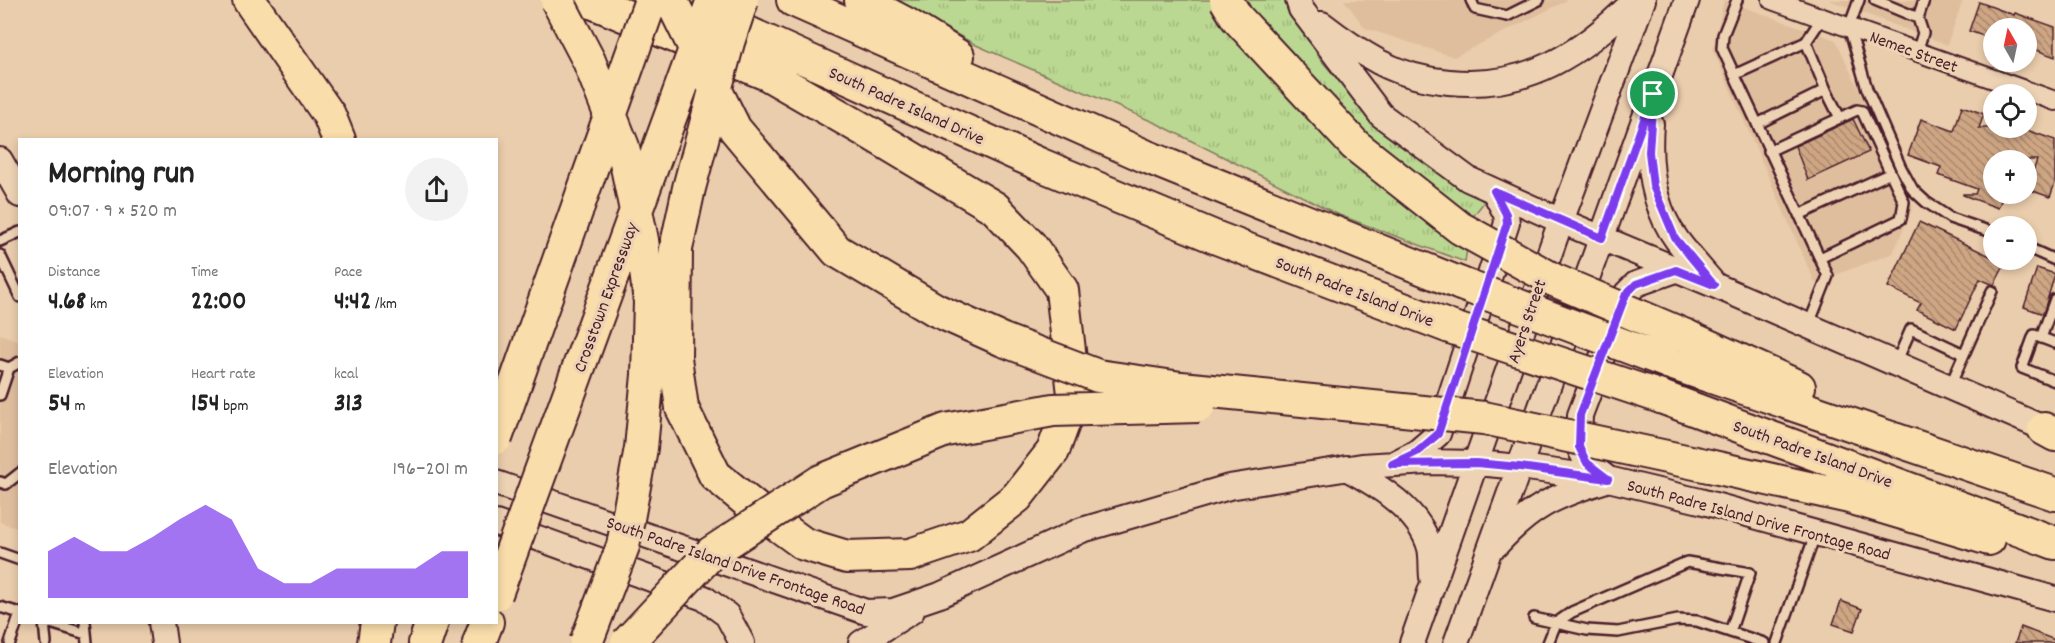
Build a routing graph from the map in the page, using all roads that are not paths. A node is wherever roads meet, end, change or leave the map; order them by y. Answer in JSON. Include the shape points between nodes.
{"nodes":[{"id":1,"x":249,"y":0,"type":"edge"},
{"id":2,"x":557,"y":0,"type":"edge"},
{"id":3,"x":587,"y":0,"type":"edge"},
{"id":4,"x":644,"y":0,"type":"edge"},
{"id":5,"x":651,"y":0,"type":"edge"},
{"id":6,"x":671,"y":0,"type":"edge"},
{"id":7,"x":713,"y":0,"type":"edge"},
{"id":8,"x":742,"y":0,"type":"edge"},
{"id":9,"x":793,"y":0,"type":"edge"},
{"id":10,"x":861,"y":0,"type":"edge"},
{"id":11,"x":1226,"y":0,"type":"edge"},
{"id":12,"x":1471,"y":0,"type":"edge"},
{"id":13,"x":1539,"y":0,"type":"edge"},
{"id":14,"x":1635,"y":0,"type":"edge"},
{"id":15,"x":1643,"y":0,"type":"edge"},
{"id":16,"x":1687,"y":0,"type":"edge"},
{"id":17,"x":1737,"y":0,"type":"edge"},
{"id":18,"x":1772,"y":0,"type":"edge"},
{"id":19,"x":1859,"y":0,"type":"edge"},
{"id":20,"x":1875,"y":0,"type":"edge"},
{"id":21,"x":1924,"y":0,"type":"edge"},
{"id":22,"x":1299,"y":4,"type":"edge"},
{"id":23,"x":1822,"y":18,"type":"junction"},
{"id":24,"x":1918,"y":18,"type":"junction"},
{"id":25,"x":1849,"y":27,"type":"junction"},
{"id":26,"x":1806,"y":42,"type":"junction"},
{"id":27,"x":634,"y":49,"type":"junction"},
{"id":28,"x":1917,"y":52,"type":"junction"},
{"id":29,"x":1734,"y":75,"type":"junction"},
{"id":30,"x":1826,"y":90,"type":"junction"},
{"id":31,"x":1653,"y":94,"type":"junction"},
{"id":32,"x":2055,"y":101,"type":"edge"},
{"id":33,"x":1840,"y":118,"type":"junction"},
{"id":34,"x":1066,"y":123,"type":"junction"},
{"id":35,"x":1757,"y":124,"type":"junction"},
{"id":36,"x":338,"y":138,"type":"edge"},
{"id":37,"x":1769,"y":151,"type":"junction"},
{"id":38,"x":0,"y":160,"type":"edge"},
{"id":39,"x":1891,"y":173,"type":"junction"},
{"id":40,"x":1494,"y":191,"type":"junction"},
{"id":41,"x":18,"y":192,"type":"edge"},
{"id":42,"x":1799,"y":215,"type":"junction"},
{"id":43,"x":1561,"y":221,"type":"junction"},
{"id":44,"x":1983,"y":229,"type":"edge"},
{"id":45,"x":18,"y":233,"type":"edge"},
{"id":46,"x":1602,"y":238,"type":"junction"},
{"id":47,"x":0,"y":241,"type":"edge"},
{"id":48,"x":2037,"y":252,"type":"edge"},
{"id":49,"x":0,"y":255,"type":"edge"},
{"id":50,"x":1820,"y":258,"type":"junction"},
{"id":51,"x":2055,"y":260,"type":"edge"},
{"id":52,"x":1676,"y":270,"type":"junction"},
{"id":53,"x":1714,"y":285,"type":"junction"},
{"id":54,"x":1992,"y":291,"type":"dead end"},
{"id":55,"x":18,"y":293,"type":"edge"},
{"id":56,"x":2055,"y":299,"type":"edge"},
{"id":57,"x":1808,"y":326,"type":"junction"},
{"id":58,"x":2041,"y":338,"type":"junction"},
{"id":59,"x":2055,"y":343,"type":"edge"},
{"id":60,"x":1964,"y":354,"type":"junction"},
{"id":61,"x":1896,"y":365,"type":"junction"},
{"id":62,"x":5,"y":367,"type":"edge"},
{"id":63,"x":2055,"y":381,"type":"edge"},
{"id":64,"x":1949,"y":388,"type":"junction"},
{"id":65,"x":0,"y":395,"type":"edge"},
{"id":66,"x":1355,"y":406,"type":"junction"},
{"id":67,"x":498,"y":432,"type":"edge"},
{"id":68,"x":2051,"y":432,"type":"edge"},
{"id":69,"x":1964,"y":462,"type":"junction"},
{"id":70,"x":1476,"y":463,"type":"junction"},
{"id":71,"x":1392,"y":464,"type":"junction"},
{"id":72,"x":1520,"y":467,"type":"junction"},
{"id":73,"x":1346,"y":468,"type":"junction"},
{"id":74,"x":18,"y":475,"type":"edge"},
{"id":75,"x":1608,"y":479,"type":"junction"},
{"id":76,"x":0,"y":482,"type":"edge"},
{"id":77,"x":498,"y":484,"type":"edge"},
{"id":78,"x":2055,"y":494,"type":"edge"},
{"id":79,"x":498,"y":524,"type":"edge"},
{"id":80,"x":1816,"y":533,"type":"junction"},
{"id":81,"x":2054,"y":542,"type":"edge"},
{"id":82,"x":1490,"y":552,"type":"junction"},
{"id":83,"x":0,"y":553,"type":"edge"},
{"id":84,"x":18,"y":559,"type":"edge"},
{"id":85,"x":1432,"y":586,"type":"junction"},
{"id":86,"x":498,"y":589,"type":"edge"},
{"id":87,"x":940,"y":595,"type":"junction"},
{"id":88,"x":2055,"y":599,"type":"edge"},
{"id":89,"x":0,"y":607,"type":"edge"},
{"id":90,"x":18,"y":613,"type":"edge"},
{"id":91,"x":1534,"y":618,"type":"dead end"},
{"id":92,"x":18,"y":620,"type":"edge"},
{"id":93,"x":1556,"y":623,"type":"junction"},
{"id":94,"x":45,"y":624,"type":"edge"},
{"id":95,"x":50,"y":624,"type":"edge"},
{"id":96,"x":161,"y":624,"type":"edge"},
{"id":97,"x":377,"y":624,"type":"edge"},
{"id":98,"x":431,"y":624,"type":"edge"},
{"id":99,"x":486,"y":624,"type":"edge"},
{"id":100,"x":1730,"y":632,"type":"junction"},
{"id":101,"x":87,"y":638,"type":"edge"},
{"id":102,"x":10,"y":643,"type":"edge"},
{"id":103,"x":46,"y":643,"type":"edge"},
{"id":104,"x":164,"y":643,"type":"edge"},
{"id":105,"x":374,"y":643,"type":"edge"},
{"id":106,"x":425,"y":643,"type":"edge"},
{"id":107,"x":479,"y":643,"type":"edge"},
{"id":108,"x":586,"y":643,"type":"edge"},
{"id":109,"x":627,"y":643,"type":"edge"},
{"id":110,"x":742,"y":643,"type":"edge"},
{"id":111,"x":861,"y":643,"type":"edge"},
{"id":112,"x":1412,"y":643,"type":"edge"},
{"id":113,"x":1456,"y":643,"type":"edge"},
{"id":114,"x":1548,"y":643,"type":"edge"},
{"id":115,"x":1764,"y":643,"type":"edge"},
{"id":116,"x":1777,"y":643,"type":"edge"}],
"edges":[{"from":1,"to":36,"type":"highway","via":[[329,115]]},
{"from":2,"to":108,"type":"highway","bridge":true,"via":[[589,62],[623,147],[650,302],[648,375],[639,459],[623,546]]},
{"from":3,"to":8,"type":"highway","bridge":true,"via":[[767,74],[995,208],[1031,246],[1062,290],[1074,394],[1053,451],[1017,498],[969,535],[910,555],[847,557],[804,544],[715,475],[682,408],[675,357],[676,249],[689,188],[728,42]]},
{"from":4,"to":27,"type":"highway","bridge":true},
{"from":5,"to":27,"type":"highway","bridge":true},
{"from":6,"to":66,"type":"highway","bridge":true,"via":[[735,129],[837,251],[926,304],[1003,340],[1098,376]]},
{"from":6,"to":81,"type":"highway","name":"South Padre Island Drive","bridge":true,"via":[[1039,164],[1217,238],[1450,327],[1661,397]]},
{"from":7,"to":86,"type":"highway","name":"Crosstown Expressway","bridge":true},
{"from":9,"to":34,"type":"highway"},
{"from":10,"to":34,"type":"highway"},
{"from":11,"to":69,"type":"highway","bridge":true,"via":[[1237,18],[1354,145],[1460,228],[1554,280]]},
{"from":12,"to":13,"type":"lane","via":[[1475,9],[1506,16]]},
{"from":14,"to":22,"type":"main road","via":[[1583,46],[1551,66],[1519,78],[1472,85],[1426,80],[1381,63],[1343,40]]},
{"from":15,"to":43,"type":"main road","name":"Ayers Street"},
{"from":16,"to":31,"type":"main road"},
{"from":17,"to":29,"type":"lane","via":[[1722,48]]},
{"from":18,"to":23,"type":"street","name":"Nemec Street"},
{"from":19,"to":25,"type":"lane"},
{"from":20,"to":24,"type":"lane"},
{"from":21,"to":24,"type":"lane"},
{"from":22,"to":40,"type":"main road","via":[[1381,115],[1468,179]]},
{"from":23,"to":25,"type":"street","name":"Nemec Street"},
{"from":23,"to":26,"type":"lane"},
{"from":24,"to":28,"type":"lane","via":[[1923,33]]},
{"from":25,"to":28,"type":"street","name":"Nemec Street"},
{"from":25,"to":44,"type":"lane","via":[[1867,89],[1913,190],[1950,218]]},
{"from":26,"to":29,"type":"lane"},
{"from":26,"to":30,"type":"lane"},
{"from":27,"to":67,"type":"highway","bridge":true},
{"from":28,"to":32,"type":"street","name":"Nemec Street"},
{"from":29,"to":35,"type":"lane"},
{"from":30,"to":33,"type":"lane"},
{"from":30,"to":35,"type":"lane"},
{"from":31,"to":46,"type":"main road"},
{"from":31,"to":53,"type":"main road","via":[[1649,152],[1653,186],[1675,238]]},
{"from":33,"to":37,"type":"lane"},
{"from":33,"to":39,"type":"lane","via":[[1862,111]]},
{"from":34,"to":69,"type":"highway","bridge":true,"via":[[1461,284],[1668,362]]},
{"from":35,"to":37,"type":"lane"},
{"from":37,"to":42,"type":"lane"},
{"from":38,"to":41,"type":"main road"},
{"from":39,"to":42,"type":"lane"},
{"from":39,"to":50,"type":"lane","via":[[1904,202],[1901,219]]},
{"from":40,"to":43,"type":"main road"},
{"from":40,"to":71,"type":"main road","via":[[1507,223],[1438,434],[1417,452]]},
{"from":42,"to":50,"type":"lane"},
{"from":43,"to":46,"type":"main road"},
{"from":43,"to":70,"type":"main road","name":"Ayers Street"},
{"from":45,"to":47,"type":"lane"},
{"from":46,"to":52,"type":"main road"},
{"from":46,"to":72,"type":"main road"},
{"from":48,"to":51,"type":"lane"},
{"from":49,"to":55,"type":"lane"},
{"from":50,"to":57,"type":"lane","via":[[1828,276]]},
{"from":52,"to":53,"type":"main road"},
{"from":52,"to":75,"type":"main road","via":[[1636,284],[1626,294],[1580,415],[1579,447],[1587,463]]},
{"from":53,"to":57,"type":"main road"},
{"from":54,"to":60,"type":"lane"},
{"from":56,"to":58,"type":"lane"},
{"from":57,"to":61,"type":"main road"},
{"from":58,"to":59,"type":"lane"},
{"from":58,"to":63,"type":"lane","via":[[2034,335],[2022,368]]},
{"from":60,"to":61,"type":"lane","via":[[1911,329]]},
{"from":60,"to":64,"type":"lane"},
{"from":61,"to":64,"type":"main road"},
{"from":62,"to":65,"type":"lane"},
{"from":64,"to":68,"type":"main road"},
{"from":66,"to":81,"type":"highway","bridge":true,"via":[[1484,418],[1849,497],[1996,541]]},
{"from":66,"to":109,"type":"highway","bridge":true,"via":[[1053,410],[946,430],[821,482],[711,553]]},
{"from":69,"to":78,"type":"highway"},
{"from":70,"to":71,"type":"main road","name":"South Padre Island Drive Frontage Road"},
{"from":70,"to":72,"type":"main road","name":"South Padre Island Drive Frontage Road"},
{"from":70,"to":85,"type":"main road","name":"Ayers Street"},
{"from":71,"to":73,"type":"main road","name":"South Padre Island Drive Frontage Road"},
{"from":72,"to":75,"type":"main road","name":"South Padre Island Drive Frontage Road"},
{"from":72,"to":82,"type":"main road"},
{"from":73,"to":85,"type":"main road","via":[[1370,481],[1421,529],[1430,549]]},
{"from":73,"to":87,"type":"main road","name":"South Padre Island Drive Frontage Road","via":[[1228,487],[1133,514],[1082,530]]},
{"from":74,"to":76,"type":"lane","via":[[6,484]]},
{"from":75,"to":80,"type":"main road","name":"South Padre Island Drive Frontage Road"},
{"from":75,"to":82,"type":"main road","via":[[1534,509]]},
{"from":77,"to":87,"type":"main road","name":"South Padre Island Drive Frontage Road","via":[[866,612],[893,611]]},
{"from":79,"to":110,"type":"main road","via":[[704,598],[727,615]]},
{"from":80,"to":88,"type":"main road","name":"South Padre Island Drive Frontage Road"},
{"from":80,"to":116,"type":"lane"},
{"from":82,"to":113,"type":"main road"},
{"from":83,"to":84,"type":"lane"},
{"from":85,"to":112,"type":"main road","name":"Ayers Street"},
{"from":87,"to":111,"type":"main road"},
{"from":89,"to":90,"type":"lane"},
{"from":91,"to":93,"type":"lane"},
{"from":92,"to":102,"type":"lane"},
{"from":93,"to":100,"type":"lane","via":[[1618,632],[1677,620],[1697,621]]},
{"from":93,"to":100,"type":"lane","via":[[1572,612],[1687,562],[1750,573]]},
{"from":93,"to":114,"type":"lane"},
{"from":94,"to":103,"type":"lane"},
{"from":95,"to":101,"type":"lane"},
{"from":96,"to":104,"type":"main road"},
{"from":97,"to":105,"type":"highway"},
{"from":98,"to":106,"type":"highway"},
{"from":99,"to":107,"type":"highway"},
{"from":100,"to":115,"type":"lane"}]}
